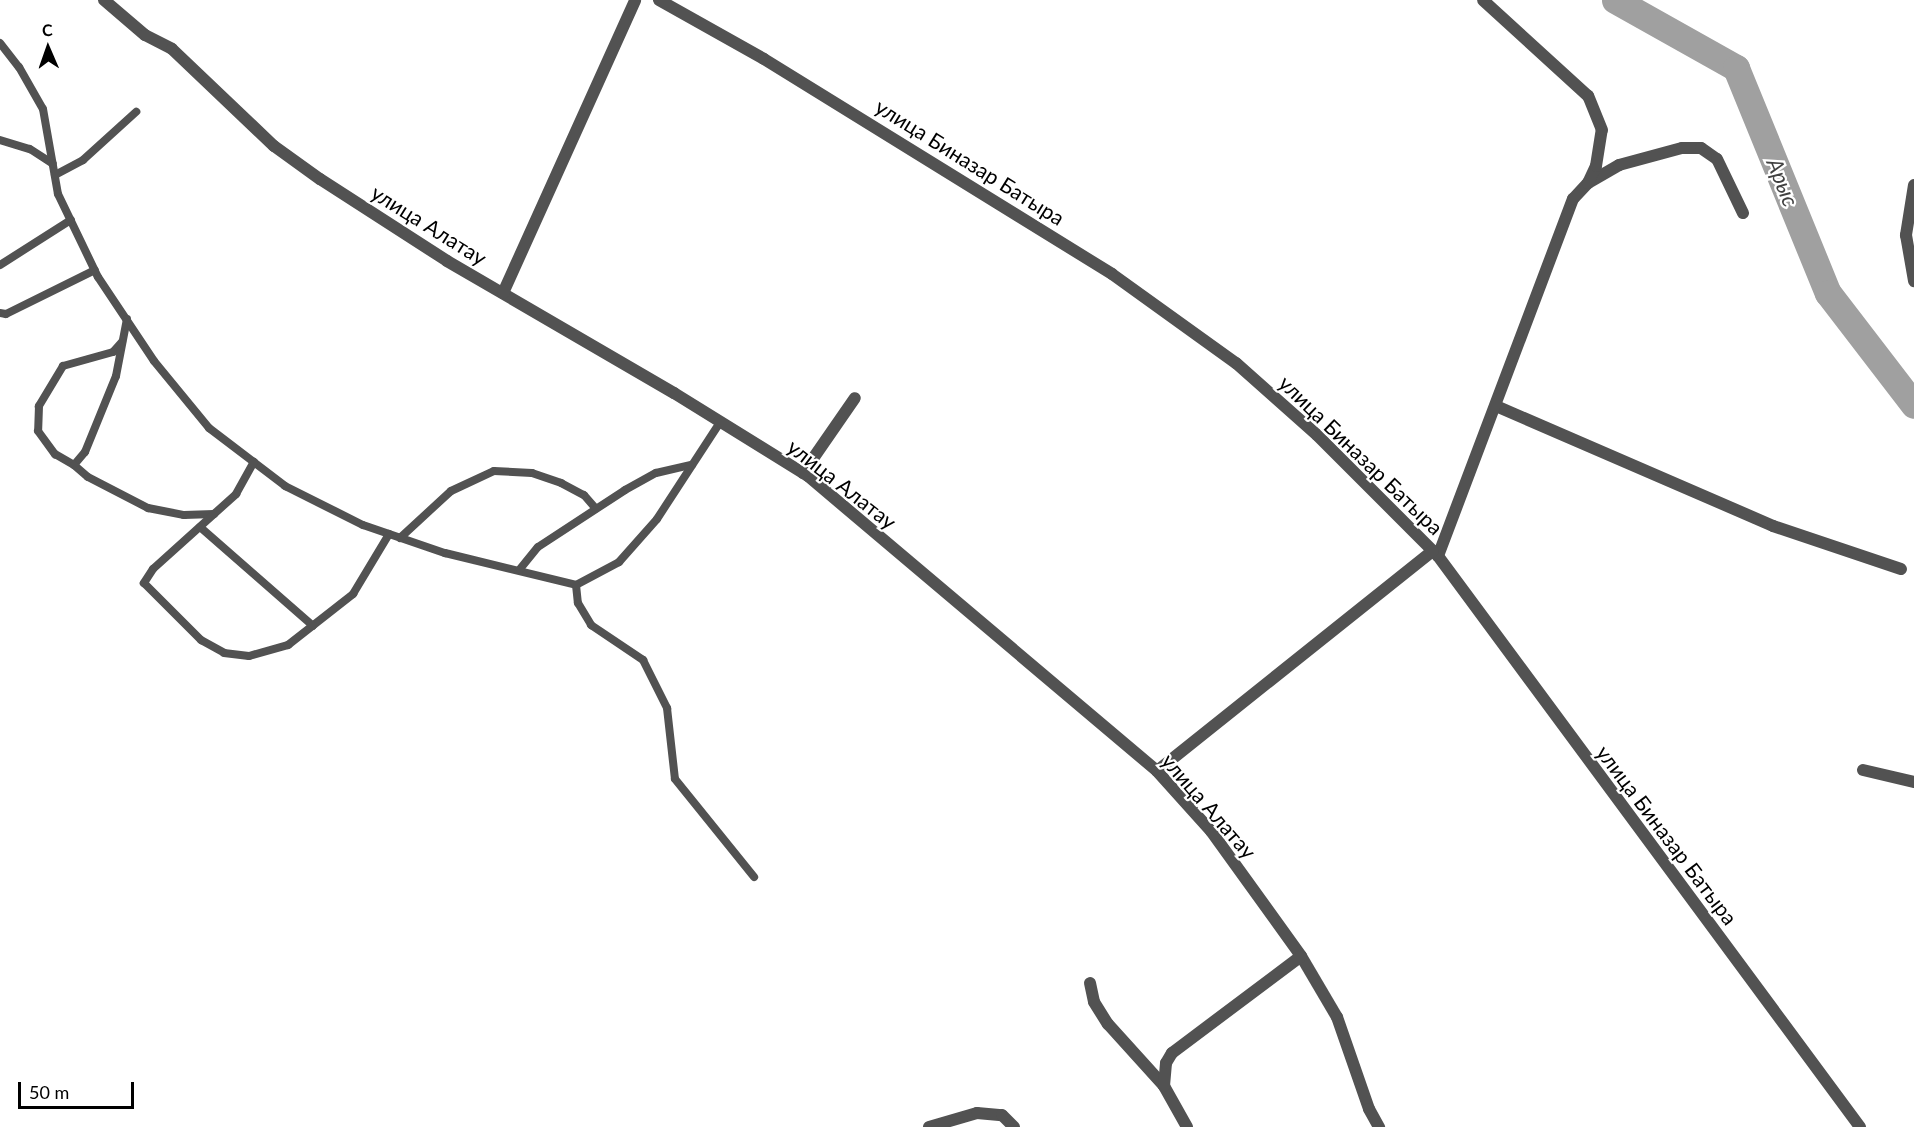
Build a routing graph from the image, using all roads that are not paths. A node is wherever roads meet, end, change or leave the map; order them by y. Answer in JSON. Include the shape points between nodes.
{"nodes":[{"id":1,"x":104,"y":0,"type":"edge"},
{"id":2,"x":636,"y":0,"type":"edge"},
{"id":3,"x":659,"y":0,"type":"edge"},
{"id":4,"x":1483,"y":0,"type":"edge"},
{"id":5,"x":0,"y":43,"type":"edge"},
{"id":6,"x":136,"y":112,"type":"dead end"},
{"id":7,"x":0,"y":140,"type":"edge"},
{"id":8,"x":53,"y":164,"type":"junction"},
{"id":9,"x":55,"y":175,"type":"junction"},
{"id":10,"x":1588,"y":183,"type":"junction"},
{"id":11,"x":1914,"y":185,"type":"edge"},
{"id":12,"x":1743,"y":213,"type":"dead end"},
{"id":13,"x":71,"y":220,"type":"junction"},
{"id":14,"x":0,"y":265,"type":"edge"},
{"id":15,"x":95,"y":270,"type":"junction"},
{"id":16,"x":1914,"y":281,"type":"edge"},
{"id":17,"x":503,"y":293,"type":"junction"},
{"id":18,"x":0,"y":313,"type":"edge"},
{"id":19,"x":127,"y":320,"type":"junction"},
{"id":20,"x":122,"y":342,"type":"junction"},
{"id":21,"x":855,"y":398,"type":"dead end"},
{"id":22,"x":1496,"y":406,"type":"junction"},
{"id":23,"x":721,"y":421,"type":"junction"},
{"id":24,"x":254,"y":462,"type":"junction"},
{"id":25,"x":74,"y":465,"type":"junction"},
{"id":26,"x":692,"y":465,"type":"junction"},
{"id":27,"x":803,"y":473,"type":"junction"},
{"id":28,"x":596,"y":509,"type":"junction"},
{"id":29,"x":214,"y":514,"type":"junction"},
{"id":30,"x":200,"y":527,"type":"junction"},
{"id":31,"x":389,"y":534,"type":"junction"},
{"id":32,"x":400,"y":538,"type":"junction"},
{"id":33,"x":1436,"y":554,"type":"junction"},
{"id":34,"x":520,"y":569,"type":"junction"},
{"id":35,"x":1901,"y":569,"type":"dead end"},
{"id":36,"x":576,"y":585,"type":"junction"},
{"id":37,"x":313,"y":626,"type":"junction"},
{"id":38,"x":1863,"y":770,"type":"dead end"},
{"id":39,"x":1157,"y":771,"type":"junction"},
{"id":40,"x":1914,"y":782,"type":"edge"},
{"id":41,"x":754,"y":878,"type":"dead end"},
{"id":42,"x":1301,"y":956,"type":"junction"},
{"id":43,"x":1089,"y":983,"type":"dead end"},
{"id":44,"x":1164,"y":1086,"type":"junction"},
{"id":45,"x":929,"y":1127,"type":"edge"},
{"id":46,"x":1014,"y":1127,"type":"edge"},
{"id":47,"x":1188,"y":1127,"type":"edge"},
{"id":48,"x":1379,"y":1127,"type":"edge"},
{"id":49,"x":1860,"y":1127,"type":"edge"}],
"edges":[{"from":1,"to":17,"type":"street","name":"улица Алатау","via":[[198,70],[274,146],[447,261]]},
{"from":2,"to":17,"type":"street"},
{"from":3,"to":33,"type":"street","name":"улица Биназар Батыра","via":[[764,59],[1112,274],[1236,363],[1317,435]]},
{"from":4,"to":10,"type":"street","via":[[1588,96],[1602,130],[1596,166]]},
{"from":5,"to":8,"type":"lane","via":[[20,67],[44,110]]},
{"from":6,"to":9,"type":"lane","via":[[83,160]]},
{"from":7,"to":8,"type":"lane","via":[[30,149]]},
{"from":8,"to":9,"type":"lane"},
{"from":9,"to":13,"type":"lane","via":[[58,194]]},
{"from":10,"to":12,"type":"street","via":[[1619,165],[1682,148],[1701,148],[1717,159]]},
{"from":10,"to":22,"type":"street","via":[[1573,199]]},
{"from":11,"to":16,"type":"street","via":[[1906,235]]},
{"from":13,"to":14,"type":"lane"},
{"from":13,"to":15,"type":"lane"},
{"from":15,"to":18,"type":"lane","via":[[6,314]]},
{"from":15,"to":19,"type":"lane"},
{"from":17,"to":23,"type":"street","name":"улица Алатау"},
{"from":19,"to":20,"type":"lane"},
{"from":19,"to":24,"type":"lane","via":[[154,361],[209,428]]},
{"from":20,"to":25,"type":"lane","via":[[116,376],[85,452]]},
{"from":20,"to":25,"type":"lane","via":[[113,352],[63,366],[39,406],[38,431],[55,454]]},
{"from":21,"to":27,"type":"street"},
{"from":22,"to":33,"type":"street"},
{"from":22,"to":35,"type":"street","via":[[1773,526]]},
{"from":23,"to":26,"type":"lane"},
{"from":23,"to":27,"type":"street","name":"улица Алатау"},
{"from":24,"to":29,"type":"lane","via":[[236,494]]},
{"from":24,"to":31,"type":"lane","via":[[285,486]]},
{"from":25,"to":29,"type":"lane","via":[[88,477],[148,508],[184,515]]},
{"from":26,"to":28,"type":"lane","via":[[656,473]]},
{"from":26,"to":36,"type":"lane","via":[[657,519],[619,562]]},
{"from":27,"to":39,"type":"street","name":"улица Алатау"},
{"from":28,"to":32,"type":"lane","via":[[584,495],[561,483],[532,473],[494,471],[451,491]]},
{"from":28,"to":34,"type":"lane","via":[[538,547]]},
{"from":29,"to":30,"type":"lane"},
{"from":30,"to":37,"type":"lane"},
{"from":30,"to":37,"type":"lane","via":[[153,569],[144,583],[201,640],[225,652],[249,656],[288,645]]},
{"from":31,"to":32,"type":"lane"},
{"from":31,"to":37,"type":"lane","via":[[353,594]]},
{"from":32,"to":34,"type":"lane"},
{"from":33,"to":39,"type":"street"},
{"from":33,"to":49,"type":"street","name":"улица Биназар Батыра"},
{"from":34,"to":36,"type":"lane"},
{"from":36,"to":41,"type":"lane","via":[[578,603],[591,625],[643,660],[667,708],[675,780]]},
{"from":38,"to":40,"type":"street"},
{"from":39,"to":42,"type":"street","name":"улица Алатау","via":[[1211,831]]},
{"from":42,"to":44,"type":"street","via":[[1181,1044],[1166,1064]]},
{"from":42,"to":48,"type":"street","name":"улица Алатау","via":[[1337,1017]]},
{"from":43,"to":44,"type":"street","via":[[1094,1002],[1108,1024]]},
{"from":44,"to":47,"type":"street"},
{"from":45,"to":46,"type":"street","via":[[977,1113],[1002,1115]]}]}
